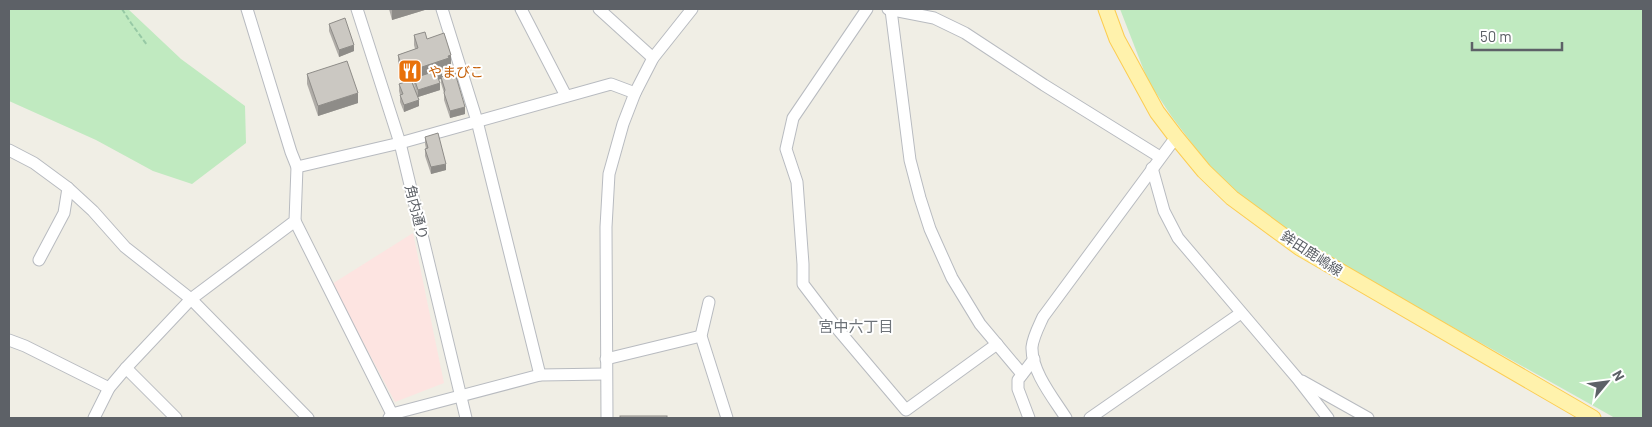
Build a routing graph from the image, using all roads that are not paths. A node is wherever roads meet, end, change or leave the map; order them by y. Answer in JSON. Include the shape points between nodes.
{"nodes":[{"id":1,"x":247,"y":9,"type":"edge"},
{"id":2,"x":357,"y":9,"type":"edge"},
{"id":3,"x":442,"y":9,"type":"edge"},
{"id":4,"x":521,"y":9,"type":"edge"},
{"id":5,"x":599,"y":9,"type":"edge"},
{"id":6,"x":692,"y":9,"type":"edge"},
{"id":7,"x":867,"y":9,"type":"edge"},
{"id":8,"x":890,"y":9,"type":"edge"},
{"id":9,"x":1106,"y":9,"type":"edge"},
{"id":10,"x":653,"y":58,"type":"junction"},
{"id":11,"x":635,"y":93,"type":"junction"},
{"id":12,"x":566,"y":96,"type":"junction"},
{"id":13,"x":477,"y":121,"type":"junction"},
{"id":14,"x":1176,"y":137,"type":"junction"},
{"id":15,"x":400,"y":143,"type":"junction"},
{"id":16,"x":9,"y":150,"type":"edge"},
{"id":17,"x":1160,"y":157,"type":"junction"},
{"id":18,"x":297,"y":167,"type":"junction"},
{"id":19,"x":1152,"y":168,"type":"junction"},
{"id":20,"x":68,"y":188,"type":"junction"},
{"id":21,"x":295,"y":222,"type":"junction"},
{"id":22,"x":39,"y":260,"type":"dead end"},
{"id":23,"x":191,"y":299,"type":"junction"},
{"id":24,"x":709,"y":302,"type":"dead end"},
{"id":25,"x":1241,"y":313,"type":"junction"},
{"id":26,"x":700,"y":336,"type":"junction"},
{"id":27,"x":9,"y":340,"type":"edge"},
{"id":28,"x":997,"y":344,"type":"junction"},
{"id":29,"x":606,"y":359,"type":"junction"},
{"id":30,"x":1034,"y":359,"type":"junction"},
{"id":31,"x":126,"y":368,"type":"junction"},
{"id":32,"x":606,"y":374,"type":"junction"},
{"id":33,"x":1022,"y":374,"type":"junction"},
{"id":34,"x":540,"y":375,"type":"junction"},
{"id":35,"x":1298,"y":378,"type":"junction"},
{"id":36,"x":109,"y":388,"type":"junction"},
{"id":37,"x":461,"y":395,"type":"junction"},
{"id":38,"x":390,"y":416,"type":"edge"},
{"id":39,"x":94,"y":418,"type":"edge"},
{"id":40,"x":176,"y":418,"type":"edge"},
{"id":41,"x":308,"y":418,"type":"edge"},
{"id":42,"x":466,"y":418,"type":"edge"},
{"id":43,"x":607,"y":418,"type":"edge"},
{"id":44,"x":727,"y":418,"type":"edge"},
{"id":45,"x":1029,"y":418,"type":"edge"},
{"id":46,"x":1066,"y":418,"type":"edge"},
{"id":47,"x":1090,"y":418,"type":"edge"},
{"id":48,"x":1328,"y":418,"type":"edge"},
{"id":49,"x":1368,"y":418,"type":"edge"},
{"id":50,"x":1593,"y":418,"type":"edge"}],
"edges":[{"from":1,"to":18,"type":"street"},
{"from":2,"to":15,"type":"street","name":"角内通り"},
{"from":3,"to":13,"type":"street"},
{"from":4,"to":12,"type":"street"},
{"from":5,"to":10,"type":"street"},
{"from":6,"to":10,"type":"street"},
{"from":7,"to":28,"type":"street","via":[[792,118],[786,150],[797,182],[803,284],[906,410]]},
{"from":8,"to":17,"type":"street","via":[[934,18],[965,33]]},
{"from":8,"to":28,"type":"street","via":[[910,160],[920,198],[952,278],[980,324]]},
{"from":9,"to":14,"type":"main road","name":"鉾田鹿嶋線","via":[[1140,81]]},
{"from":10,"to":11,"type":"street"},
{"from":11,"to":12,"type":"street","via":[[611,84]]},
{"from":11,"to":29,"type":"street","via":[[609,174]]},
{"from":12,"to":13,"type":"street"},
{"from":13,"to":15,"type":"street"},
{"from":13,"to":34,"type":"street"},
{"from":14,"to":17,"type":"street"},
{"from":14,"to":50,"type":"main road","name":"鉾田鹿嶋線","via":[[1232,198],[1300,248]]},
{"from":15,"to":18,"type":"street"},
{"from":15,"to":37,"type":"street","name":"角内通り"},
{"from":16,"to":20,"type":"street","via":[[34,163]]},
{"from":17,"to":19,"type":"street"},
{"from":18,"to":21,"type":"street"},
{"from":19,"to":25,"type":"street","via":[[1164,211],[1178,238]]},
{"from":19,"to":30,"type":"street","via":[[1043,317],[1032,347]]},
{"from":20,"to":22,"type":"street","via":[[64,214]]},
{"from":20,"to":23,"type":"street","via":[[125,247]]},
{"from":21,"to":23,"type":"street"},
{"from":21,"to":38,"type":"street"},
{"from":23,"to":31,"type":"street"},
{"from":23,"to":41,"type":"street"},
{"from":24,"to":26,"type":"street"},
{"from":25,"to":35,"type":"street"},
{"from":25,"to":47,"type":"street"},
{"from":26,"to":29,"type":"street"},
{"from":26,"to":44,"type":"street"},
{"from":27,"to":36,"type":"street"},
{"from":28,"to":33,"type":"street"},
{"from":29,"to":32,"type":"street"},
{"from":30,"to":33,"type":"street"},
{"from":30,"to":46,"type":"street","via":[[1040,378]]},
{"from":31,"to":36,"type":"street"},
{"from":31,"to":40,"type":"street"},
{"from":32,"to":34,"type":"street"},
{"from":32,"to":43,"type":"street"},
{"from":33,"to":45,"type":"street","via":[[1018,389]]},
{"from":34,"to":37,"type":"street"},
{"from":35,"to":48,"type":"street"},
{"from":35,"to":49,"type":"street"},
{"from":36,"to":39,"type":"street"},
{"from":37,"to":38,"type":"street"},
{"from":37,"to":42,"type":"street","name":"角内通り"}]}
